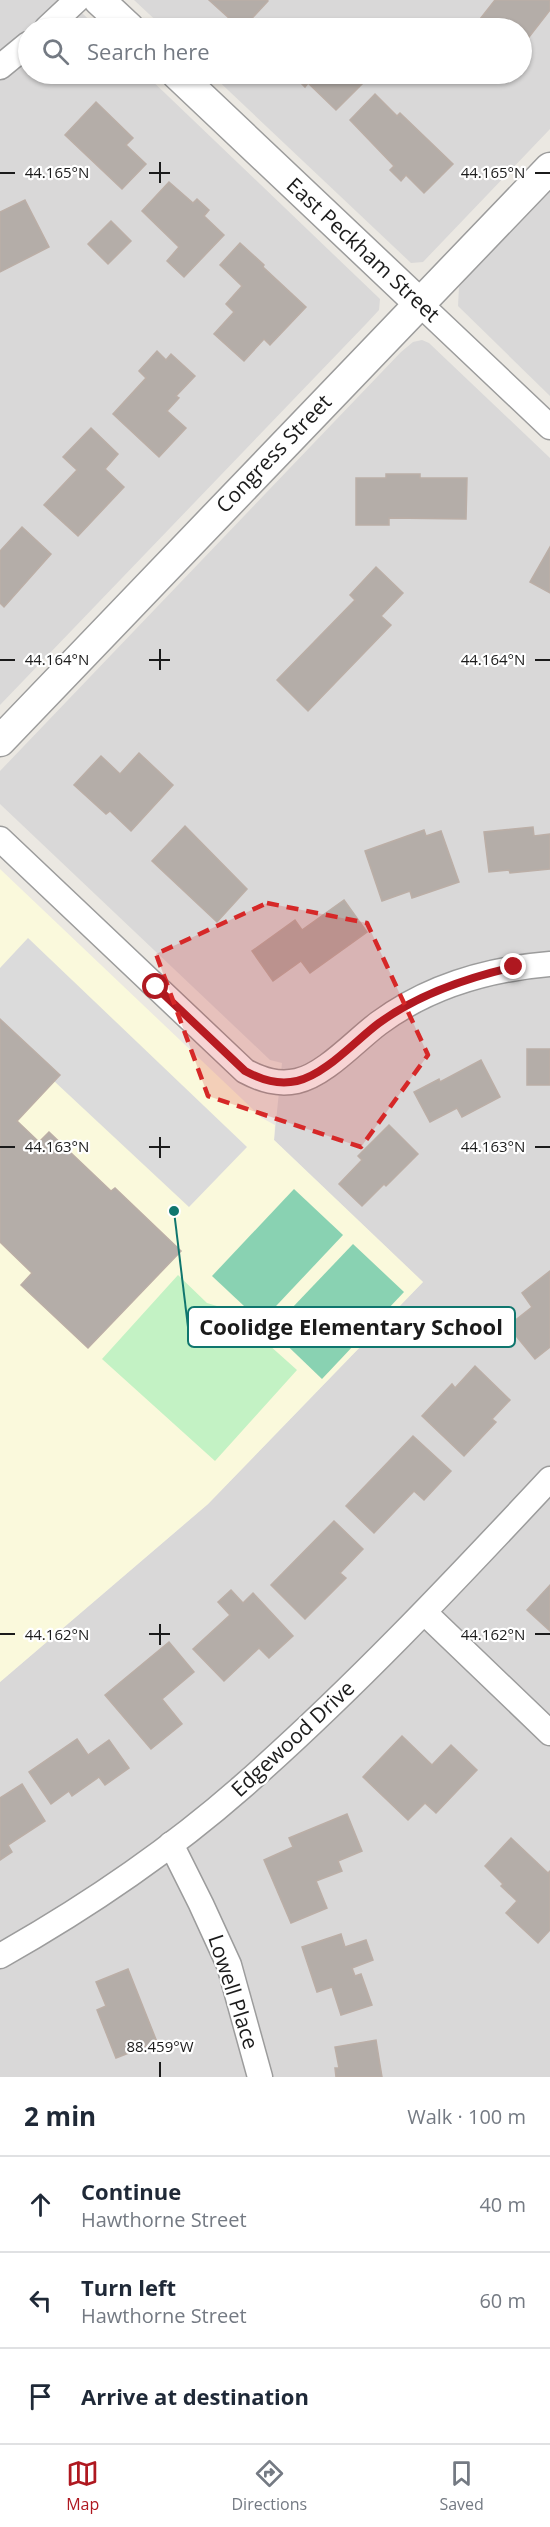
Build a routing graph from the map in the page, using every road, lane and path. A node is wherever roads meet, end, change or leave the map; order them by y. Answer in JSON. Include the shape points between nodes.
{"nodes":[{"id":1,"x":76,"y":0,"type":"edge"},
{"id":2,"x":99,"y":0,"type":"edge"},
{"id":3,"x":57,"y":18,"type":"edge"},
{"id":4,"x":118,"y":18,"type":"edge"},
{"id":5,"x":18,"y":52,"type":"edge"},
{"id":6,"x":0,"y":67,"type":"edge"},
{"id":7,"x":188,"y":84,"type":"edge"},
{"id":8,"x":550,"y":168,"type":"edge"},
{"id":9,"x":419,"y":303,"type":"junction"},
{"id":10,"x":550,"y":427,"type":"edge"},
{"id":11,"x":0,"y":741,"type":"edge"},
{"id":12,"x":0,"y":839,"type":"edge"},
{"id":13,"x":550,"y":964,"type":"edge"},
{"id":14,"x":550,"y":1479,"type":"edge"},
{"id":15,"x":424,"y":1614,"type":"junction"},
{"id":16,"x":550,"y":1733,"type":"edge"},
{"id":17,"x":171,"y":1844,"type":"junction"},
{"id":18,"x":0,"y":1956,"type":"edge"},
{"id":19,"x":260,"y":2077,"type":"edge"}],
"edges":[{"from":1,"to":3,"type":"street"},
{"from":2,"to":4,"type":"street"},
{"from":5,"to":6,"type":"street"},
{"from":7,"to":9,"type":"street","name":"East Peckham Street"},
{"from":8,"to":9,"type":"street","name":"Congress Street"},
{"from":9,"to":10,"type":"street","name":"East Peckham Street"},
{"from":9,"to":11,"type":"street","name":"Congress Street"},
{"from":12,"to":13,"type":"street","via":[[245,1071],[262,1080],[280,1083],[317,1072],[380,1022],[444,987],[514,967]]},
{"from":14,"to":15,"type":"street","name":"Edgewood Drive"},
{"from":15,"to":16,"type":"street"},
{"from":15,"to":17,"type":"street","name":"Edgewood Drive","via":[[325,1712]]},
{"from":17,"to":18,"type":"street","name":"Edgewood Drive"},
{"from":17,"to":19,"type":"street","name":"Lowell Place","via":[[229,1965]]}]}
